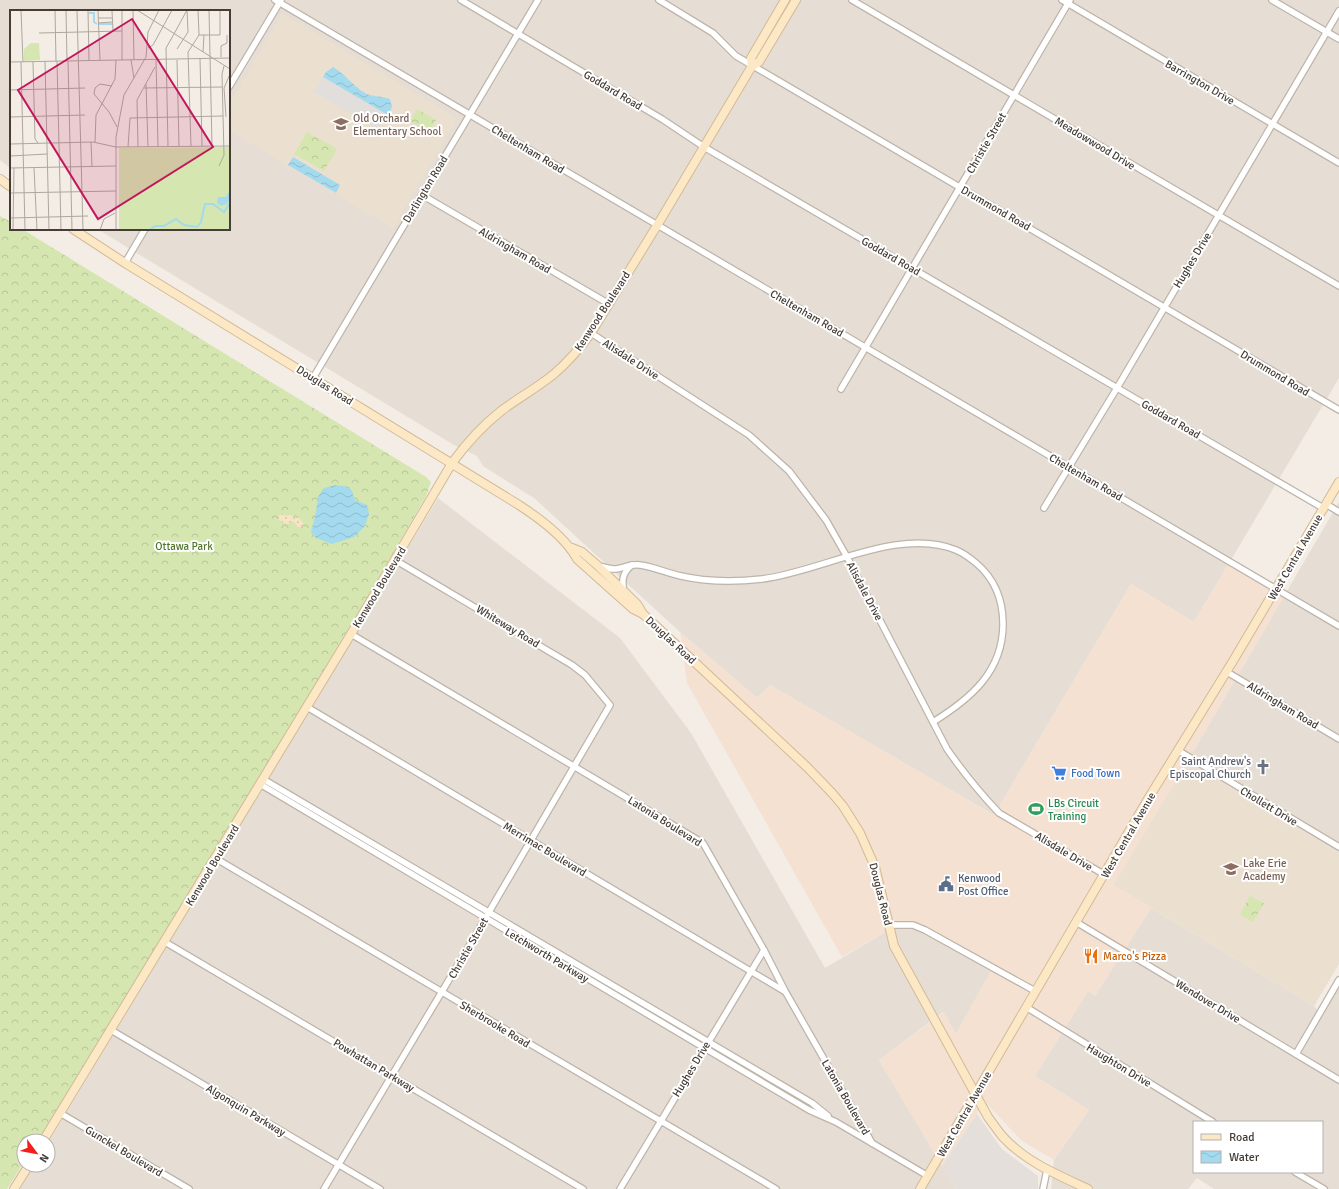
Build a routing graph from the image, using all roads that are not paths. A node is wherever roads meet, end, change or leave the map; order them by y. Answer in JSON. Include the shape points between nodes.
{"nodes":[{"id":1,"x":461,"y":0,"type":"edge"},
{"id":2,"x":538,"y":0,"type":"edge"},
{"id":3,"x":659,"y":0,"type":"edge"},
{"id":4,"x":785,"y":0,"type":"edge"},
{"id":5,"x":796,"y":0,"type":"edge"},
{"id":6,"x":852,"y":0,"type":"edge"},
{"id":7,"x":1062,"y":0,"type":"edge"},
{"id":8,"x":1272,"y":0,"type":"edge"},
{"id":9,"x":278,"y":1,"type":"edge"},
{"id":10,"x":1069,"y":2,"type":"edge"},
{"id":11,"x":1339,"y":11,"type":"edge"},
{"id":12,"x":1326,"y":32,"type":"junction"},
{"id":13,"x":518,"y":34,"type":"junction"},
{"id":14,"x":1339,"y":40,"type":"edge"},
{"id":15,"x":752,"y":66,"type":"junction"},
{"id":16,"x":230,"y":86,"type":"edge"},
{"id":17,"x":1014,"y":96,"type":"junction"},
{"id":18,"x":470,"y":115,"type":"junction"},
{"id":19,"x":1272,"y":124,"type":"junction"},
{"id":20,"x":704,"y":147,"type":"junction"},
{"id":21,"x":1339,"y":163,"type":"edge"},
{"id":22,"x":0,"y":179,"type":"edge"},
{"id":23,"x":10,"y":186,"type":"edge"},
{"id":24,"x":960,"y":187,"type":"junction"},
{"id":25,"x":422,"y":195,"type":"junction"},
{"id":26,"x":1218,"y":216,"type":"junction"},
{"id":27,"x":657,"y":226,"type":"junction"},
{"id":28,"x":75,"y":230,"type":"edge"},
{"id":29,"x":144,"y":230,"type":"edge"},
{"id":30,"x":125,"y":263,"type":"junction"},
{"id":31,"x":912,"y":268,"type":"junction"},
{"id":32,"x":1339,"y":286,"type":"edge"},
{"id":33,"x":609,"y":304,"type":"junction"},
{"id":34,"x":1164,"y":307,"type":"junction"},
{"id":35,"x":591,"y":333,"type":"junction"},
{"id":36,"x":865,"y":347,"type":"junction"},
{"id":37,"x":313,"y":378,"type":"junction"},
{"id":38,"x":1117,"y":388,"type":"junction"},
{"id":39,"x":840,"y":389,"type":"dead end"},
{"id":40,"x":1339,"y":410,"type":"edge"},
{"id":41,"x":452,"y":463,"type":"junction"},
{"id":42,"x":1069,"y":467,"type":"junction"},
{"id":43,"x":1339,"y":482,"type":"edge"},
{"id":44,"x":1325,"y":506,"type":"junction"},
{"id":45,"x":1044,"y":508,"type":"dead end"},
{"id":46,"x":1339,"y":512,"type":"edge"},
{"id":47,"x":572,"y":548,"type":"junction"},
{"id":48,"x":847,"y":557,"type":"junction"},
{"id":49,"x":395,"y":560,"type":"junction"},
{"id":50,"x":597,"y":565,"type":"junction"},
{"id":51,"x":632,"y":565,"type":"junction"},
{"id":52,"x":1276,"y":588,"type":"junction"},
{"id":53,"x":624,"y":591,"type":"junction"},
{"id":54,"x":643,"y":614,"type":"junction"},
{"id":55,"x":1339,"y":626,"type":"edge"},
{"id":56,"x":351,"y":634,"type":"junction"},
{"id":57,"x":1227,"y":672,"type":"junction"},
{"id":58,"x":610,"y":705,"type":"joint"},
{"id":59,"x":307,"y":707,"type":"junction"},
{"id":60,"x":933,"y":722,"type":"junction"},
{"id":61,"x":1339,"y":738,"type":"edge"},
{"id":62,"x":1179,"y":752,"type":"junction"},
{"id":63,"x":575,"y":767,"type":"junction"},
{"id":64,"x":262,"y":782,"type":"junction"},
{"id":65,"x":531,"y":841,"type":"junction"},
{"id":66,"x":1339,"y":847,"type":"edge"},
{"id":67,"x":215,"y":858,"type":"junction"},
{"id":68,"x":1105,"y":875,"type":"junction"},
{"id":69,"x":489,"y":912,"type":"junction"},
{"id":70,"x":485,"y":918,"type":"junction"},
{"id":71,"x":1076,"y":922,"type":"junction"},
{"id":72,"x":888,"y":925,"type":"junction"},
{"id":73,"x":166,"y":942,"type":"junction"},
{"id":74,"x":764,"y":950,"type":"junction"},
{"id":75,"x":750,"y":970,"type":"junction"},
{"id":76,"x":1338,"y":982,"type":"edge"},
{"id":77,"x":785,"y":991,"type":"junction"},
{"id":78,"x":1035,"y":991,"type":"junction"},
{"id":79,"x":442,"y":992,"type":"junction"},
{"id":80,"x":1026,"y":1007,"type":"junction"},
{"id":81,"x":111,"y":1030,"type":"junction"},
{"id":82,"x":708,"y":1042,"type":"junction"},
{"id":83,"x":704,"y":1048,"type":"junction"},
{"id":84,"x":1296,"y":1054,"type":"junction"},
{"id":85,"x":392,"y":1076,"type":"junction"},
{"id":86,"x":1339,"y":1080,"type":"edge"},
{"id":87,"x":976,"y":1094,"type":"junction"},
{"id":88,"x":60,"y":1113,"type":"junction"},
{"id":89,"x":661,"y":1121,"type":"junction"},
{"id":90,"x":1211,"y":1121,"type":"edge"},
{"id":91,"x":836,"y":1122,"type":"junction"},
{"id":92,"x":48,"y":1133,"type":"edge"},
{"id":93,"x":873,"y":1144,"type":"junction"},
{"id":94,"x":338,"y":1164,"type":"junction"},
{"id":95,"x":1047,"y":1170,"type":"junction"},
{"id":96,"x":24,"y":1173,"type":"edge"},
{"id":97,"x":1297,"y":1173,"type":"edge"},
{"id":98,"x":928,"y":1176,"type":"junction"},
{"id":99,"x":14,"y":1189,"type":"edge"},
{"id":100,"x":189,"y":1189,"type":"edge"},
{"id":101,"x":324,"y":1189,"type":"edge"},
{"id":102,"x":380,"y":1189,"type":"edge"},
{"id":103,"x":583,"y":1189,"type":"edge"},
{"id":104,"x":620,"y":1189,"type":"edge"},
{"id":105,"x":776,"y":1189,"type":"edge"},
{"id":106,"x":920,"y":1189,"type":"edge"},
{"id":107,"x":1043,"y":1189,"type":"edge"},
{"id":108,"x":1088,"y":1189,"type":"edge"},
{"id":109,"x":1324,"y":1189,"type":"edge"}],
"edges":[{"from":1,"to":13,"type":"street","name":"Goddard Road"},
{"from":2,"to":13,"type":"street","name":"Darlington Road"},
{"from":3,"to":15,"type":"street","name":"Drummond Road","via":[[713,33],[736,56]]},
{"from":4,"to":15,"type":"street","name":"Kenwood Boulevard","via":[[751,58]]},
{"from":5,"to":15,"type":"street","name":"Kenwood Boulevard","via":[[759,62]]},
{"from":6,"to":17,"type":"street","name":"Meadowwood Drive"},
{"from":7,"to":10,"type":"street","name":"Barrington Drive"},
{"from":8,"to":12,"type":"street"},
{"from":9,"to":16,"type":"street"},
{"from":9,"to":18,"type":"street","name":"Cheltenham Road"},
{"from":10,"to":17,"type":"street","name":"Christie Street"},
{"from":10,"to":19,"type":"street","name":"Barrington Drive"},
{"from":11,"to":12,"type":"street","name":"Hughes Drive"},
{"from":12,"to":14,"type":"street"},
{"from":12,"to":19,"type":"street","name":"Hughes Drive"},
{"from":13,"to":18,"type":"street","name":"Darlington Road"},
{"from":13,"to":20,"type":"street","name":"Goddard Road","via":[[662,119]]},
{"from":15,"to":20,"type":"street","name":"Kenwood Boulevard"},
{"from":15,"to":24,"type":"street","name":"Drummond Road"},
{"from":17,"to":24,"type":"street","name":"Christie Street"},
{"from":17,"to":26,"type":"street","name":"Meadowwood Drive"},
{"from":18,"to":25,"type":"street","name":"Darlington Road"},
{"from":18,"to":27,"type":"street","name":"Cheltenham Road"},
{"from":19,"to":21,"type":"street","name":"Barrington Drive"},
{"from":19,"to":26,"type":"street","name":"Hughes Drive"},
{"from":20,"to":27,"type":"street","name":"Kenwood Boulevard"},
{"from":20,"to":31,"type":"street","name":"Goddard Road"},
{"from":22,"to":23,"type":"street"},
{"from":24,"to":31,"type":"street","name":"Christie Street"},
{"from":24,"to":34,"type":"street","name":"Drummond Road"},
{"from":25,"to":33,"type":"street","name":"Aldringham Road"},
{"from":25,"to":37,"type":"street","name":"Darlington Road"},
{"from":26,"to":32,"type":"street","name":"Meadowwood Drive"},
{"from":26,"to":34,"type":"street","name":"Hughes Drive"},
{"from":27,"to":33,"type":"street","name":"Kenwood Boulevard"},
{"from":27,"to":36,"type":"street","name":"Cheltenham Road"},
{"from":28,"to":30,"type":"street","name":"Douglas Road"},
{"from":29,"to":30,"type":"street"},
{"from":30,"to":37,"type":"street","name":"Douglas Road"},
{"from":31,"to":36,"type":"street","name":"Christie Street"},
{"from":31,"to":38,"type":"street","name":"Goddard Road"},
{"from":33,"to":35,"type":"street","name":"Kenwood Boulevard"},
{"from":34,"to":38,"type":"street","name":"Hughes Drive"},
{"from":34,"to":40,"type":"street","name":"Drummond Road"},
{"from":35,"to":41,"type":"street","name":"Kenwood Boulevard","via":[[554,374],[486,424]]},
{"from":35,"to":48,"type":"street","name":"Alisdale Drive","via":[[749,434],[798,481],[826,520]]},
{"from":36,"to":39,"type":"street","name":"Christie Street"},
{"from":36,"to":42,"type":"street","name":"Cheltenham Road"},
{"from":37,"to":41,"type":"street","name":"Douglas Road"},
{"from":38,"to":42,"type":"street","name":"Hughes Drive"},
{"from":38,"to":44,"type":"street","name":"Goddard Road"},
{"from":41,"to":47,"type":"street","name":"Douglas Road","via":[[529,511]]},
{"from":41,"to":49,"type":"street","name":"Kenwood Boulevard"},
{"from":42,"to":45,"type":"street","name":"Hughes Drive"},
{"from":42,"to":52,"type":"street","name":"Cheltenham Road"},
{"from":43,"to":44,"type":"street","name":"West Central Avenue"},
{"from":44,"to":46,"type":"street","name":"Goddard Road"},
{"from":44,"to":52,"type":"street","name":"West Central Avenue"},
{"from":47,"to":50,"type":"street","name":"Douglas Road","via":[[582,552]]},
{"from":47,"to":54,"type":"street","name":"Douglas Road","via":[[577,559],[632,609]]},
{"from":48,"to":51,"type":"street","via":[[791,574],[747,580],[697,579]]},
{"from":48,"to":60,"type":"street","name":"Alisdale Drive"},
{"from":48,"to":60,"type":"street","via":[[910,543],[941,546],[963,554],[984,570],[995,584],[1003,620],[1002,642],[996,661],[970,697]]},
{"from":49,"to":56,"type":"street","name":"Kenwood Boulevard"},
{"from":49,"to":58,"type":"street","name":"Whiteway Road","via":[[572,665],[585,675]]},
{"from":50,"to":51,"type":"street","via":[[613,570]]},
{"from":50,"to":53,"type":"street","name":"Douglas Road"},
{"from":51,"to":53,"type":"street","via":[[623,576]]},
{"from":52,"to":55,"type":"street","name":"Cheltenham Road"},
{"from":52,"to":57,"type":"street","name":"West Central Avenue"},
{"from":53,"to":54,"type":"street","name":"Douglas Road"},
{"from":54,"to":72,"type":"street","name":"Douglas Road","via":[[807,767],[843,806],[872,859]]},
{"from":56,"to":59,"type":"street","name":"Kenwood Boulevard"},
{"from":56,"to":63,"type":"street","name":"Latonia Boulevard"},
{"from":57,"to":61,"type":"street","name":"Aldringham Road"},
{"from":57,"to":62,"type":"street","name":"West Central Avenue"},
{"from":58,"to":63,"type":"street","name":"Christie Street"},
{"from":59,"to":64,"type":"street","name":"Kenwood Boulevard"},
{"from":59,"to":65,"type":"street","name":"Merrimac Boulevard"},
{"from":60,"to":68,"type":"street","name":"Alisdale Drive","via":[[951,755],[999,813]]},
{"from":62,"to":66,"type":"street","name":"Chollett Drive"},
{"from":62,"to":68,"type":"street","name":"West Central Avenue"},
{"from":63,"to":65,"type":"street","name":"Christie Street"},
{"from":63,"to":74,"type":"street","name":"Latonia Boulevard","via":[[704,844]]},
{"from":64,"to":67,"type":"street","name":"Kenwood Boulevard"},
{"from":64,"to":69,"type":"street","name":"Letchworth Parkway"},
{"from":64,"to":70,"type":"street","name":"Letchworth Parkway"},
{"from":65,"to":69,"type":"street","name":"Christie Street"},
{"from":65,"to":75,"type":"street","name":"Merrimac Boulevard"},
{"from":67,"to":73,"type":"street","name":"Kenwood Boulevard"},
{"from":67,"to":79,"type":"street","name":"Sherbrooke Road"},
{"from":68,"to":71,"type":"street","name":"West Central Avenue"},
{"from":69,"to":70,"type":"street","name":"Christie Street"},
{"from":69,"to":82,"type":"street","name":"Letchworth Parkway"},
{"from":70,"to":79,"type":"street","name":"Christie Street"},
{"from":70,"to":83,"type":"street","name":"Letchworth Parkway"},
{"from":71,"to":78,"type":"street","name":"West Central Avenue"},
{"from":71,"to":84,"type":"street","name":"Wendover Drive"},
{"from":72,"to":78,"type":"street","via":[[913,925],[925,930]]},
{"from":72,"to":87,"type":"street","name":"Douglas Road","via":[[894,946],[905,968]]},
{"from":73,"to":81,"type":"street","name":"Kenwood Boulevard"},
{"from":73,"to":85,"type":"street","name":"Powhattan Parkway"},
{"from":74,"to":75,"type":"street","name":"Hughes Drive"},
{"from":74,"to":77,"type":"street","name":"Latonia Boulevard"},
{"from":75,"to":77,"type":"street","name":"Merrimac Boulevard"},
{"from":75,"to":82,"type":"street","name":"Hughes Drive"},
{"from":76,"to":84,"type":"street"},
{"from":77,"to":93,"type":"street","name":"Latonia Boulevard"},
{"from":78,"to":80,"type":"street","name":"West Central Avenue"},
{"from":79,"to":85,"type":"street","name":"Christie Street"},
{"from":79,"to":89,"type":"street","name":"Sherbrooke Road"},
{"from":80,"to":87,"type":"street","name":"West Central Avenue"},
{"from":80,"to":90,"type":"street","name":"Haughton Drive"},
{"from":81,"to":88,"type":"street","name":"Kenwood Boulevard"},
{"from":81,"to":94,"type":"street","name":"Algonquin Parkway"},
{"from":82,"to":83,"type":"street","name":"Hughes Drive"},
{"from":82,"to":91,"type":"street","name":"Letchworth Parkway","via":[[812,1104]]},
{"from":83,"to":89,"type":"street","name":"Hughes Drive"},
{"from":83,"to":91,"type":"street","name":"Letchworth Parkway","via":[[809,1110]]},
{"from":84,"to":86,"type":"street","name":"Wendover Drive"},
{"from":85,"to":94,"type":"street","name":"Christie Street"},
{"from":85,"to":103,"type":"street","name":"Powhattan Parkway"},
{"from":87,"to":95,"type":"street","name":"Douglas Road","via":[[1001,1135]]},
{"from":87,"to":98,"type":"street","name":"West Central Avenue"},
{"from":88,"to":92,"type":"street","name":"Kenwood Boulevard"},
{"from":88,"to":100,"type":"street","name":"Gunckel Boulevard"},
{"from":89,"to":104,"type":"street","name":"Hughes Drive"},
{"from":89,"to":105,"type":"street","name":"Sherbrooke Road"},
{"from":91,"to":93,"type":"street","name":"Letchworth Parkway"},
{"from":93,"to":98,"type":"street","name":"Letchworth Parkway"},
{"from":94,"to":101,"type":"street","name":"Christie Street"},
{"from":94,"to":102,"type":"street","name":"Algonquin Parkway"},
{"from":95,"to":107,"type":"street"},
{"from":95,"to":108,"type":"street","name":"Douglas Road"},
{"from":96,"to":99,"type":"street"},
{"from":97,"to":109,"type":"street"},
{"from":98,"to":106,"type":"street","name":"West Central Avenue"}]}
